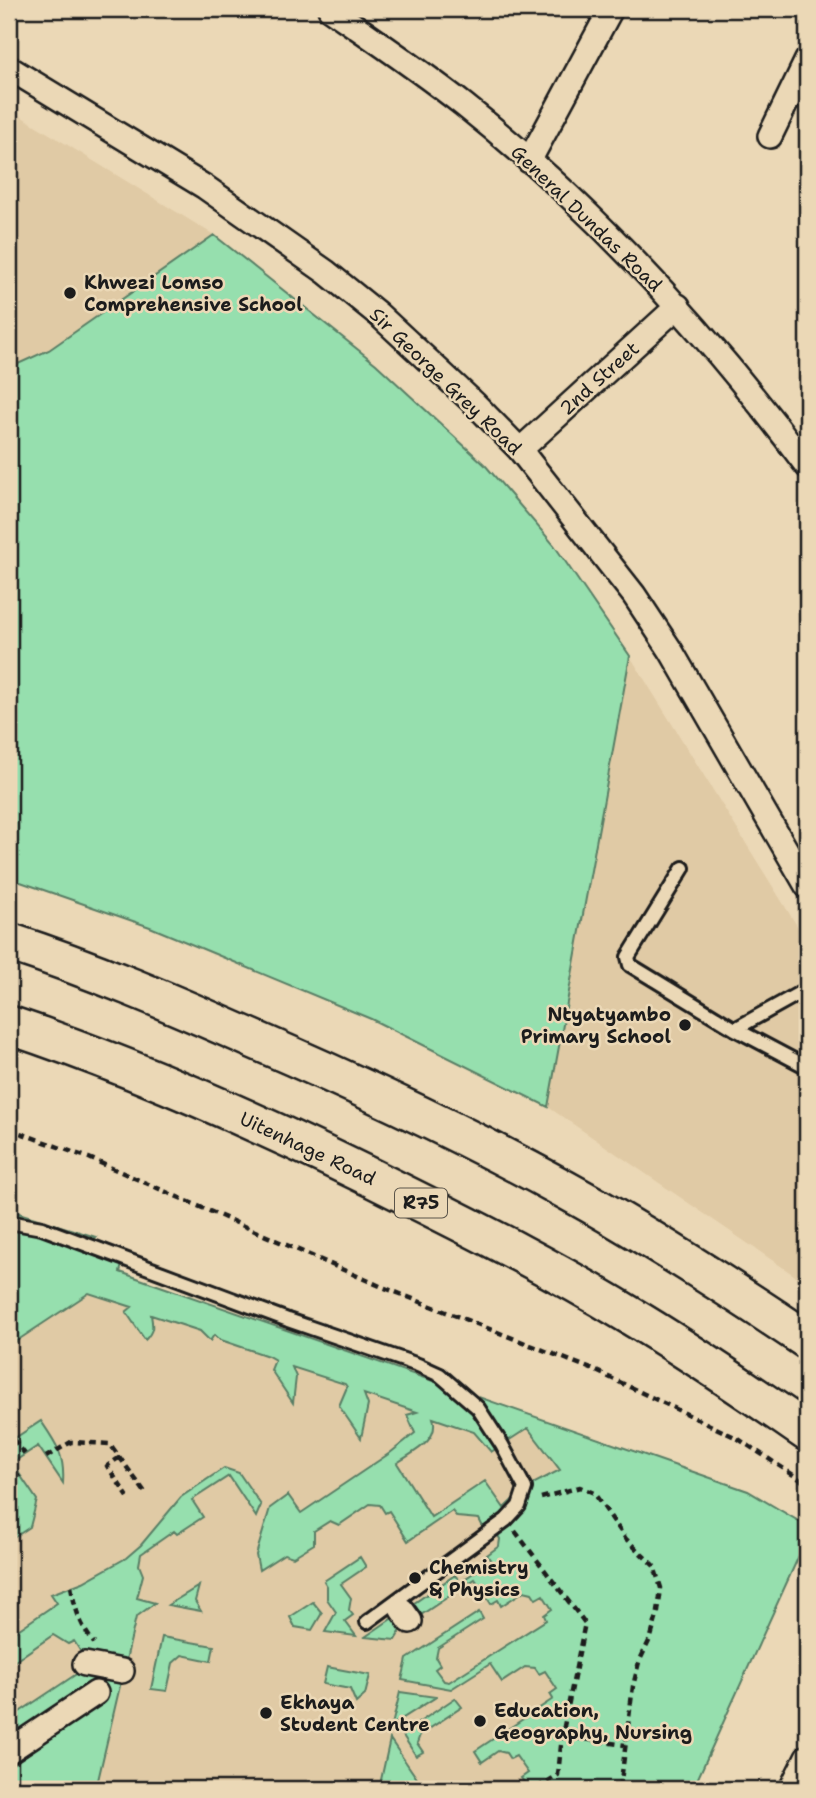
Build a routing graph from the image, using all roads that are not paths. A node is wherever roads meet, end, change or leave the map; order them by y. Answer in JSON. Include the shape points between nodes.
{"nodes":[{"id":1,"x":330,"y":9,"type":"edge"},
{"id":2,"x":611,"y":9,"type":"edge"},
{"id":3,"x":807,"y":60,"type":"edge"},
{"id":4,"x":9,"y":68,"type":"edge"},
{"id":5,"x":770,"y":136,"type":"dead end"},
{"id":6,"x":529,"y":161,"type":"junction"},
{"id":7,"x":678,"y":306,"type":"junction"},
{"id":8,"x":520,"y":450,"type":"junction"},
{"id":9,"x":807,"y":466,"type":"edge"},
{"id":10,"x":684,"y":868,"type":"dead end"},
{"id":11,"x":807,"y":886,"type":"edge"},
{"id":12,"x":9,"y":942,"type":"edge"},
{"id":13,"x":807,"y":989,"type":"edge"},
{"id":14,"x":9,"y":1025,"type":"edge"},
{"id":15,"x":735,"y":1029,"type":"junction"},
{"id":16,"x":807,"y":1067,"type":"edge"},
{"id":17,"x":9,"y":1222,"type":"edge"},
{"id":18,"x":807,"y":1340,"type":"edge"},
{"id":19,"x":807,"y":1432,"type":"edge"},
{"id":20,"x":367,"y":1622,"type":"dead end"},
{"id":21,"x":90,"y":1654,"type":"road end"},
{"id":22,"x":122,"y":1671,"type":"dead end"},
{"id":23,"x":96,"y":1693,"type":"dead end"},
{"id":24,"x":9,"y":1751,"type":"edge"},
{"id":25,"x":807,"y":1757,"type":"edge"},
{"id":26,"x":791,"y":1789,"type":"edge"}],
"edges":[{"from":1,"to":6,"type":"street","name":"General Dundas Road","via":[[465,106]]},
{"from":2,"to":6,"type":"street"},
{"from":3,"to":5,"type":"street"},
{"from":4,"to":8,"type":"street","name":"Sir George Grey Road","via":[[205,187],[326,272],[378,314]]},
{"from":6,"to":7,"type":"street","name":"General Dundas Road"},
{"from":7,"to":8,"type":"street","name":"2nd Street"},
{"from":7,"to":9,"type":"street","name":"General Dundas Road"},
{"from":8,"to":11,"type":"street","name":"Sir George Grey Road","via":[[664,640]]},
{"from":10,"to":15,"type":"lane","via":[[628,957],[630,965]]},
{"from":12,"to":18,"type":"main road","via":[[209,1020],[456,1133],[644,1234]]},
{"from":13,"to":15,"type":"lane"},
{"from":14,"to":19,"type":"main road","name":"Uitenhage Road","number":"R75","via":[[278,1132],[509,1247],[625,1312]]},
{"from":15,"to":16,"type":"lane"},
{"from":17,"to":20,"type":"lane","via":[[42,1228],[418,1365],[440,1375],[478,1408],[524,1488],[519,1506]]},
{"from":21,"to":22,"type":"street"},
{"from":23,"to":24,"type":"street"},
{"from":25,"to":26,"type":"street"}]}
